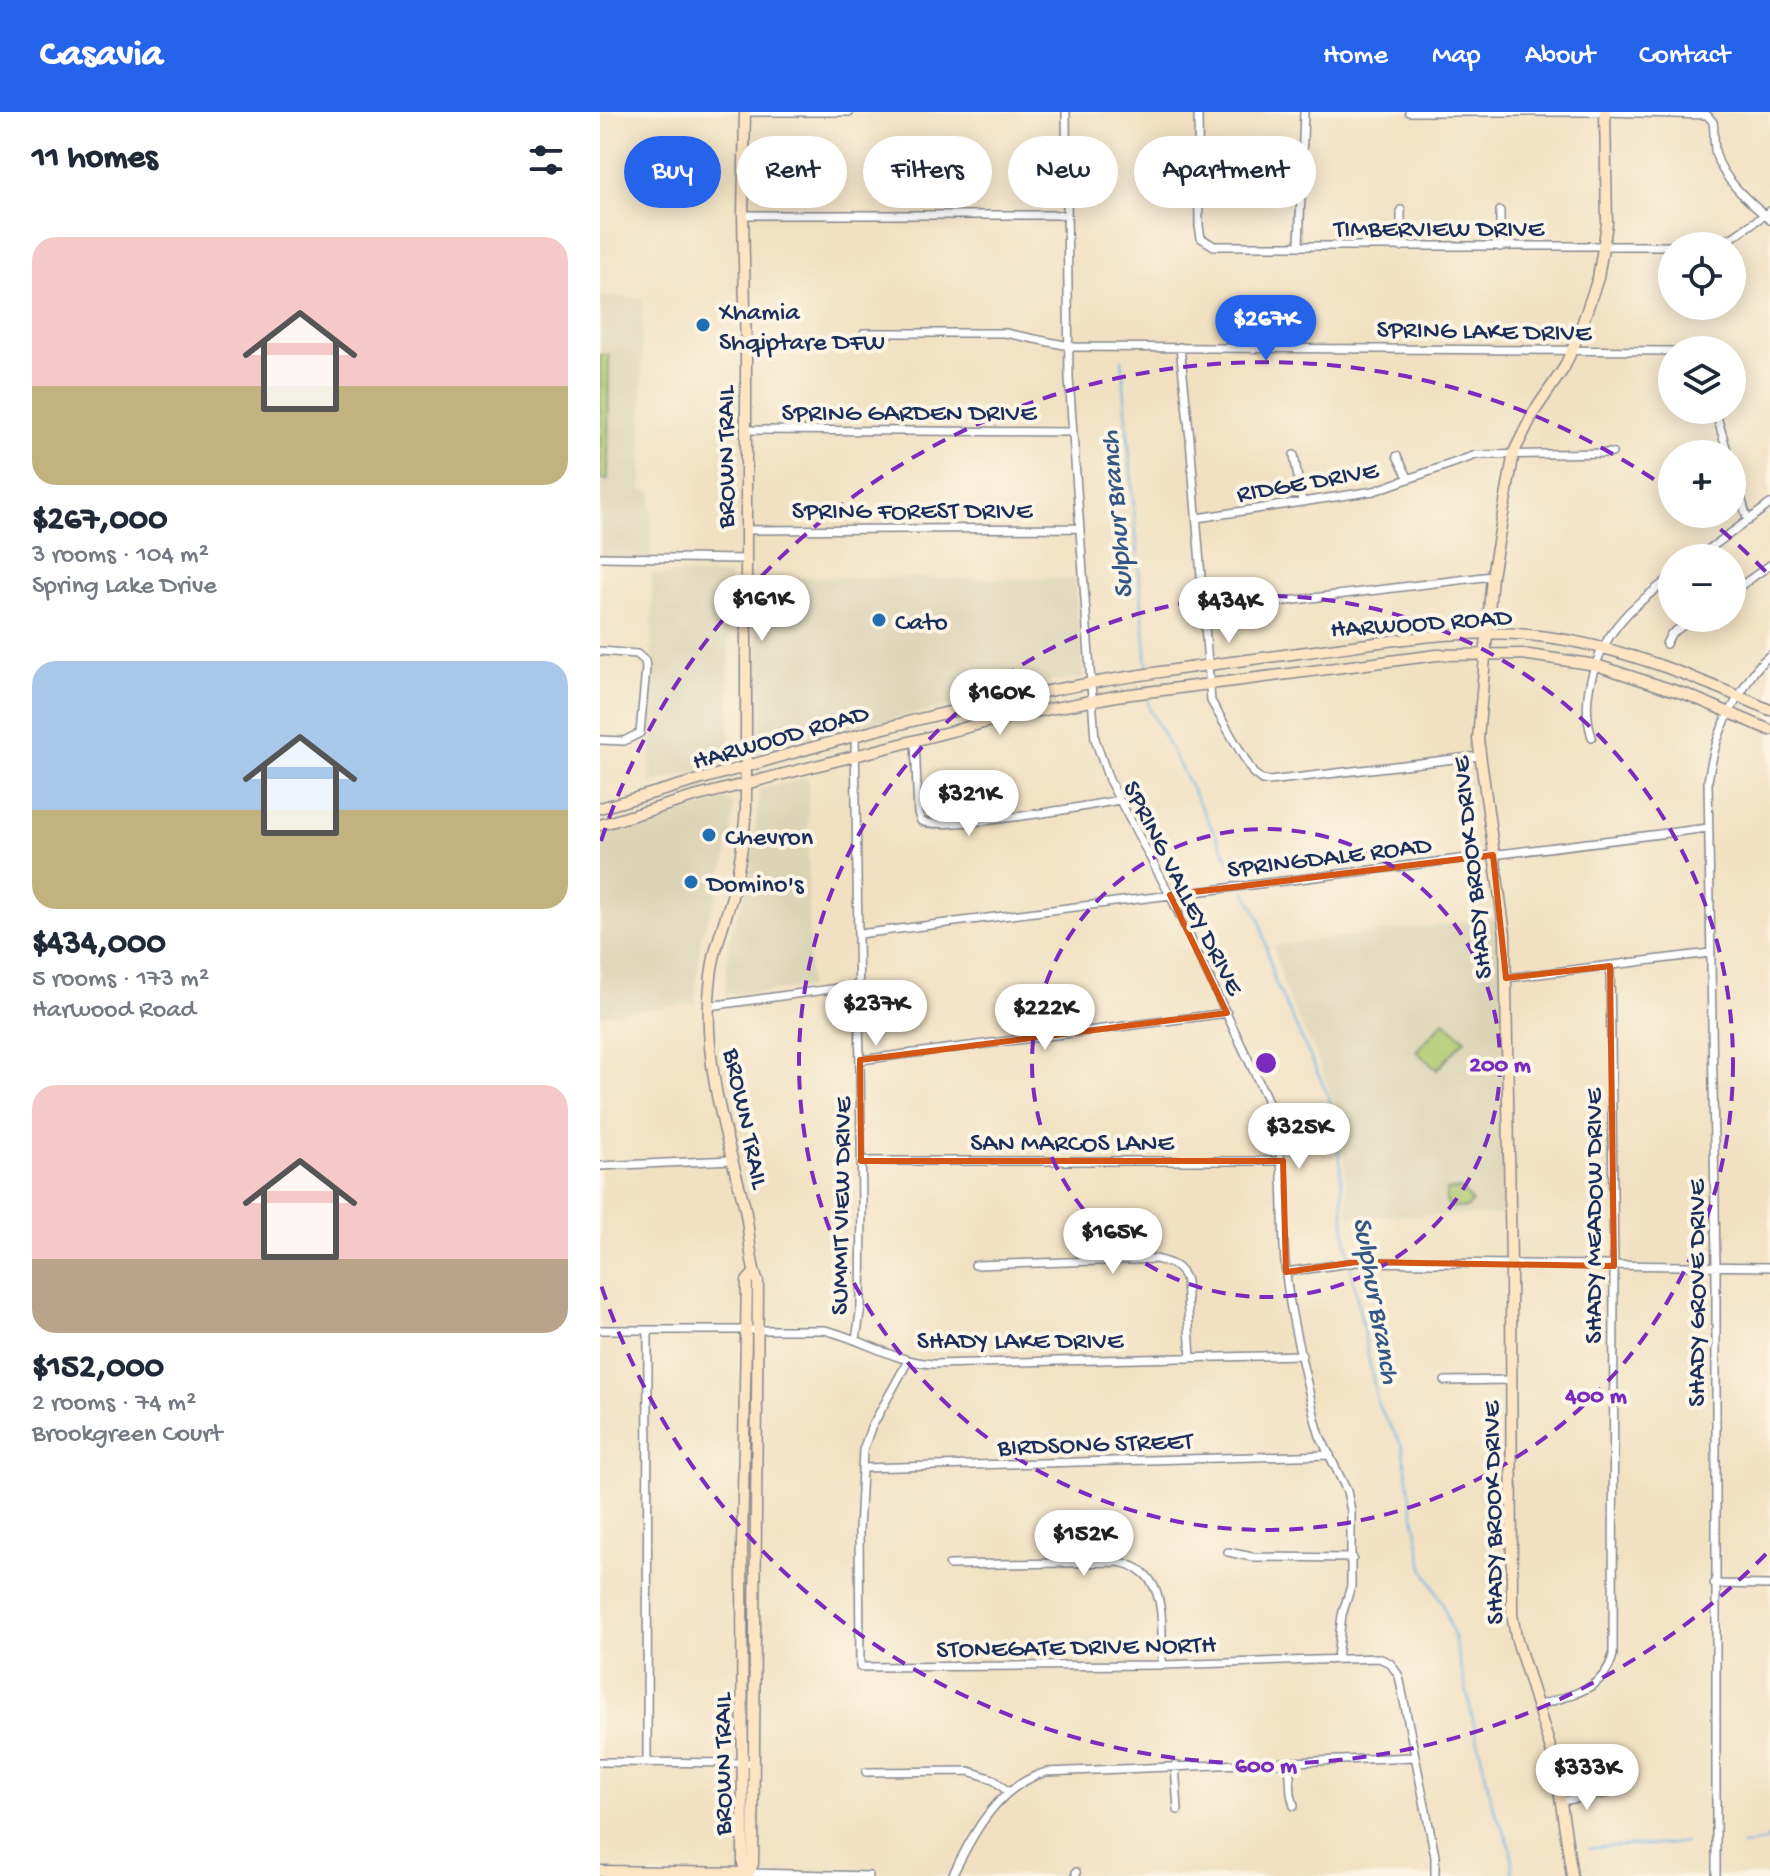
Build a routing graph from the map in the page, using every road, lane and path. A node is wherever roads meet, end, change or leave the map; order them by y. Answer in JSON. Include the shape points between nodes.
{"nodes":[{"id":1,"x":745,"y":112,"type":"edge"},
{"id":2,"x":810,"y":112,"type":"edge"},
{"id":3,"x":850,"y":112,"type":"edge"},
{"id":4,"x":1066,"y":112,"type":"edge"},
{"id":5,"x":1198,"y":112,"type":"edge"},
{"id":6,"x":1304,"y":112,"type":"edge"},
{"id":7,"x":1409,"y":112,"type":"edge"},
{"id":8,"x":1605,"y":112,"type":"edge"},
{"id":9,"x":1401,"y":210,"type":"dead end"},
{"id":10,"x":1500,"y":211,"type":"dead end"},
{"id":11,"x":743,"y":215,"type":"junction"},
{"id":12,"x":1067,"y":215,"type":"junction"},
{"id":13,"x":1768,"y":216,"type":"edge"},
{"id":14,"x":1741,"y":232,"type":"edge"},
{"id":15,"x":1299,"y":246,"type":"junction"},
{"id":16,"x":1603,"y":246,"type":"junction"},
{"id":17,"x":1658,"y":246,"type":"edge"},
{"id":18,"x":1401,"y":247,"type":"junction"},
{"id":19,"x":1500,"y":247,"type":"junction"},
{"id":20,"x":864,"y":333,"type":"dead end"},
{"id":21,"x":1069,"y":346,"type":"junction"},
{"id":22,"x":1180,"y":347,"type":"junction"},
{"id":23,"x":1573,"y":350,"type":"junction"},
{"id":24,"x":1658,"y":351,"type":"edge"},
{"id":25,"x":746,"y":430,"type":"junction"},
{"id":26,"x":1072,"y":432,"type":"junction"},
{"id":27,"x":1514,"y":452,"type":"junction"},
{"id":28,"x":1612,"y":453,"type":"dead end"},
{"id":29,"x":1294,"y":455,"type":"dead end"},
{"id":30,"x":1397,"y":456,"type":"dead end"},
{"id":31,"x":1409,"y":479,"type":"junction"},
{"id":32,"x":1302,"y":502,"type":"junction"},
{"id":33,"x":1770,"y":504,"type":"edge"},
{"id":34,"x":1746,"y":514,"type":"edge"},
{"id":35,"x":1197,"y":518,"type":"junction"},
{"id":36,"x":1748,"y":521,"type":"junction"},
{"id":37,"x":1078,"y":528,"type":"junction"},
{"id":38,"x":746,"y":530,"type":"junction"},
{"id":39,"x":1716,"y":544,"type":"edge"},
{"id":40,"x":600,"y":557,"type":"edge"},
{"id":41,"x":745,"y":559,"type":"junction"},
{"id":42,"x":1770,"y":565,"type":"edge"},
{"id":43,"x":1492,"y":576,"type":"junction"},
{"id":44,"x":1746,"y":582,"type":"edge"},
{"id":45,"x":1658,"y":588,"type":"edge"},
{"id":46,"x":1205,"y":611,"type":"junction"},
{"id":47,"x":1674,"y":632,"type":"edge"},
{"id":48,"x":1486,"y":634,"type":"junction"},
{"id":49,"x":1666,"y":644,"type":"dead end"},
{"id":50,"x":1605,"y":647,"type":"junction"},
{"id":51,"x":600,"y":651,"type":"edge"},
{"id":52,"x":1484,"y":654,"type":"junction"},
{"id":53,"x":1770,"y":655,"type":"edge"},
{"id":54,"x":1209,"y":665,"type":"junction"},
{"id":55,"x":1596,"y":665,"type":"junction"},
{"id":56,"x":1090,"y":684,"type":"junction"},
{"id":57,"x":1209,"y":685,"type":"junction"},
{"id":58,"x":1739,"y":696,"type":"junction"},
{"id":59,"x":1092,"y":701,"type":"junction"},
{"id":60,"x":1770,"y":710,"type":"edge"},
{"id":61,"x":1728,"y":712,"type":"junction"},
{"id":62,"x":1770,"y":730,"type":"edge"},
{"id":63,"x":855,"y":737,"type":"junction"},
{"id":64,"x":1592,"y":737,"type":"dead end"},
{"id":65,"x":600,"y":740,"type":"edge"},
{"id":66,"x":915,"y":740,"type":"junction"},
{"id":67,"x":856,"y":756,"type":"junction"},
{"id":68,"x":1479,"y":756,"type":"junction"},
{"id":69,"x":746,"y":767,"type":"junction"},
{"id":70,"x":746,"y":784,"type":"junction"},
{"id":71,"x":1119,"y":800,"type":"junction"},
{"id":72,"x":600,"y":808,"type":"edge"},
{"id":73,"x":600,"y":825,"type":"edge"},
{"id":74,"x":1708,"y":828,"type":"junction"},
{"id":75,"x":1493,"y":855,"type":"junction"},
{"id":76,"x":1170,"y":895,"type":"junction"},
{"id":77,"x":859,"y":934,"type":"junction"},
{"id":78,"x":1710,"y":953,"type":"junction"},
{"id":79,"x":1610,"y":966,"type":"junction"},
{"id":80,"x":1506,"y":978,"type":"junction"},
{"id":81,"x":860,"y":985,"type":"junction"},
{"id":82,"x":709,"y":1006,"type":"junction"},
{"id":83,"x":1227,"y":1013,"type":"junction"},
{"id":84,"x":860,"y":1060,"type":"junction"},
{"id":85,"x":732,"y":1160,"type":"junction"},
{"id":86,"x":861,"y":1161,"type":"junction"},
{"id":87,"x":1282,"y":1161,"type":"junction"},
{"id":88,"x":600,"y":1166,"type":"edge"},
{"id":89,"x":1511,"y":1263,"type":"junction"},
{"id":90,"x":975,"y":1265,"type":"dead end"},
{"id":91,"x":1614,"y":1266,"type":"junction"},
{"id":92,"x":1716,"y":1266,"type":"junction"},
{"id":93,"x":1770,"y":1267,"type":"edge"},
{"id":94,"x":1286,"y":1272,"type":"junction"},
{"id":95,"x":754,"y":1273,"type":"junction"},
{"id":96,"x":746,"y":1329,"type":"junction"},
{"id":97,"x":759,"y":1329,"type":"junction"},
{"id":98,"x":600,"y":1330,"type":"edge"},
{"id":99,"x":648,"y":1330,"type":"junction"},
{"id":100,"x":856,"y":1339,"type":"junction"},
{"id":101,"x":1302,"y":1355,"type":"junction"},
{"id":102,"x":1191,"y":1358,"type":"junction"},
{"id":103,"x":908,"y":1361,"type":"junction"},
{"id":104,"x":1511,"y":1380,"type":"junction"},
{"id":105,"x":1445,"y":1381,"type":"dead end"},
{"id":106,"x":1330,"y":1455,"type":"junction"},
{"id":107,"x":862,"y":1468,"type":"junction"},
{"id":108,"x":742,"y":1547,"type":"junction"},
{"id":109,"x":757,"y":1547,"type":"junction"},
{"id":110,"x":1228,"y":1552,"type":"dead end"},
{"id":111,"x":1353,"y":1558,"type":"junction"},
{"id":112,"x":949,"y":1565,"type":"dead end"},
{"id":113,"x":1714,"y":1584,"type":"junction"},
{"id":114,"x":1770,"y":1585,"type":"edge"},
{"id":115,"x":1337,"y":1658,"type":"junction"},
{"id":116,"x":1162,"y":1665,"type":"junction"},
{"id":117,"x":1537,"y":1706,"type":"junction"},
{"id":118,"x":1415,"y":1757,"type":"junction"},
{"id":119,"x":1289,"y":1761,"type":"junction"},
{"id":120,"x":600,"y":1762,"type":"edge"},
{"id":121,"x":647,"y":1763,"type":"junction"},
{"id":122,"x":742,"y":1763,"type":"junction"},
{"id":123,"x":754,"y":1763,"type":"junction"},
{"id":124,"x":1175,"y":1765,"type":"junction"},
{"id":125,"x":866,"y":1772,"type":"dead end"},
{"id":126,"x":1007,"y":1791,"type":"junction"},
{"id":127,"x":1608,"y":1793,"type":"dead end"},
{"id":128,"x":1561,"y":1801,"type":"junction"},
{"id":129,"x":1294,"y":1806,"type":"dead end"},
{"id":130,"x":1178,"y":1810,"type":"dead end"},
{"id":131,"x":600,"y":1871,"type":"edge"},
{"id":132,"x":748,"y":1874,"type":"edge"},
{"id":133,"x":869,"y":1876,"type":"edge"},
{"id":134,"x":952,"y":1876,"type":"edge"},
{"id":135,"x":1435,"y":1876,"type":"edge"},
{"id":136,"x":1572,"y":1876,"type":"edge"},
{"id":137,"x":1716,"y":1876,"type":"edge"}],
"edges":[{"from":1,"to":2,"type":"street"},
{"from":1,"to":11,"type":"street","name":"BROWN TRAIL"},
{"from":2,"to":3,"type":"street"},
{"from":4,"to":12,"type":"street","name":"SPRING VALLEY DRIVE"},
{"from":5,"to":15,"type":"street","name":"TIMBERVIEW DRIVE","via":[[1201,238],[1214,246]]},
{"from":6,"to":15,"type":"street"},
{"from":7,"to":8,"type":"street"},
{"from":8,"to":13,"type":"street","via":[[1707,115],[1725,174]]},
{"from":8,"to":16,"type":"street","name":"SHADY BROOK DRIVE"},
{"from":9,"to":18,"type":"street"},
{"from":10,"to":19,"type":"street"},
{"from":11,"to":12,"type":"street"},
{"from":11,"to":25,"type":"street","name":"BROWN TRAIL"},
{"from":12,"to":21,"type":"street","name":"SPRING VALLEY DRIVE"},
{"from":13,"to":14,"type":"street"},
{"from":15,"to":18,"type":"street","name":"TIMBERVIEW DRIVE"},
{"from":16,"to":17,"type":"street","name":"TIMBERVIEW DRIVE"},
{"from":16,"to":19,"type":"street","name":"TIMBERVIEW DRIVE"},
{"from":16,"to":23,"type":"street","name":"SHADY BROOK DRIVE","via":[[1598,278]]},
{"from":18,"to":19,"type":"street","name":"TIMBERVIEW DRIVE"},
{"from":20,"to":21,"type":"street","name":"SPRING LAKE DRIVE","via":[[1005,333]]},
{"from":21,"to":22,"type":"street","name":"SPRING LAKE DRIVE"},
{"from":21,"to":26,"type":"street","name":"SPRING VALLEY DRIVE"},
{"from":22,"to":23,"type":"street","name":"SPRING LAKE DRIVE"},
{"from":22,"to":35,"type":"street"},
{"from":23,"to":24,"type":"street","name":"SPRING LAKE DRIVE"},
{"from":23,"to":27,"type":"street","name":"SHADY BROOK DRIVE"},
{"from":25,"to":26,"type":"street","name":"SPRING GARDEN DRIVE"},
{"from":25,"to":38,"type":"street","name":"BROWN TRAIL"},
{"from":26,"to":37,"type":"street","name":"SPRING VALLEY DRIVE"},
{"from":27,"to":28,"type":"street","name":"RIDGE DRIVE"},
{"from":27,"to":31,"type":"street","name":"RIDGE DRIVE","via":[[1476,455]]},
{"from":27,"to":43,"type":"street","name":"SHADY BROOK DRIVE"},
{"from":29,"to":32,"type":"street"},
{"from":30,"to":31,"type":"street"},
{"from":31,"to":32,"type":"street","name":"RIDGE DRIVE","via":[[1374,491]]},
{"from":32,"to":35,"type":"street","name":"RIDGE DRIVE"},
{"from":33,"to":36,"type":"street"},
{"from":34,"to":36,"type":"street"},
{"from":35,"to":46,"type":"street"},
{"from":36,"to":39,"type":"street"},
{"from":37,"to":38,"type":"street","name":"SPRING FOREST DRIVE"},
{"from":37,"to":56,"type":"street","name":"SPRING VALLEY DRIVE"},
{"from":38,"to":41,"type":"street","name":"BROWN TRAIL"},
{"from":40,"to":41,"type":"street"},
{"from":41,"to":69,"type":"street","name":"BROWN TRAIL"},
{"from":42,"to":44,"type":"street"},
{"from":43,"to":46,"type":"street"},
{"from":43,"to":48,"type":"street","name":"SHADY BROOK DRIVE"},
{"from":45,"to":50,"type":"street","via":[[1627,614]]},
{"from":46,"to":54,"type":"street"},
{"from":47,"to":49,"type":"street"},
{"from":48,"to":50,"type":"street","name":"HARWOOD ROAD"},
{"from":48,"to":52,"type":"street","name":"SHADY BROOK DRIVE"},
{"from":48,"to":54,"type":"street","name":"HARWOOD ROAD"},
{"from":50,"to":55,"type":"street"},
{"from":50,"to":58,"type":"street","name":"HARWOOD ROAD"},
{"from":51,"to":65,"type":"street","via":[[637,654],[646,668],[640,733],[624,741]]},
{"from":52,"to":55,"type":"street","name":"HARWOOD ROAD"},
{"from":52,"to":57,"type":"street","name":"HARWOOD ROAD","via":[[1398,659]]},
{"from":52,"to":68,"type":"street","name":"SHADY BROOK DRIVE"},
{"from":53,"to":58,"type":"street","name":"SHADY GROVE DRIVE"},
{"from":54,"to":56,"type":"street","name":"HARWOOD ROAD"},
{"from":54,"to":57,"type":"street"},
{"from":55,"to":61,"type":"street","name":"HARWOOD ROAD"},
{"from":55,"to":64,"type":"street","via":[[1588,694]]},
{"from":56,"to":59,"type":"street","name":"SPRING VALLEY DRIVE"},
{"from":56,"to":63,"type":"street","name":"HARWOOD ROAD"},
{"from":57,"to":59,"type":"street","name":"HARWOOD ROAD"},
{"from":57,"to":68,"type":"street","via":[[1215,711],[1262,780]]},
{"from":58,"to":60,"type":"street","name":"HARWOOD ROAD"},
{"from":58,"to":61,"type":"street","name":"SHADY GROVE DRIVE"},
{"from":59,"to":66,"type":"street","name":"HARWOOD ROAD"},
{"from":59,"to":71,"type":"street","name":"SPRING VALLEY DRIVE","via":[[1099,755]]},
{"from":61,"to":62,"type":"street","name":"HARWOOD ROAD"},
{"from":61,"to":74,"type":"street","name":"SHADY GROVE DRIVE","via":[[1708,781]]},
{"from":63,"to":67,"type":"street","name":"SUMMIT VIEW DRIVE"},
{"from":63,"to":69,"type":"street","name":"HARWOOD ROAD"},
{"from":66,"to":67,"type":"street","name":"HARWOOD ROAD"},
{"from":66,"to":71,"type":"street","via":[[918,813],[927,825]]},
{"from":67,"to":70,"type":"street","name":"HARWOOD ROAD"},
{"from":67,"to":77,"type":"street","name":"SUMMIT VIEW DRIVE"},
{"from":68,"to":75,"type":"street","name":"SHADY BROOK DRIVE"},
{"from":69,"to":70,"type":"street","name":"BROWN TRAIL"},
{"from":69,"to":72,"type":"street","name":"HARWOOD ROAD"},
{"from":70,"to":73,"type":"street","name":"HARWOOD ROAD"},
{"from":70,"to":82,"type":"street","name":"BROWN TRAIL","via":[[743,843],[714,959]]},
{"from":71,"to":76,"type":"street","name":"SPRING VALLEY DRIVE"},
{"from":74,"to":75,"type":"street","name":"SPRINGDALE ROAD"},
{"from":74,"to":78,"type":"street","name":"SHADY GROVE DRIVE"},
{"from":75,"to":76,"type":"street","name":"SPRINGDALE ROAD"},
{"from":75,"to":80,"type":"street","name":"SHADY BROOK DRIVE","via":[[1504,917]]},
{"from":76,"to":77,"type":"street","name":"SPRINGDALE ROAD"},
{"from":76,"to":83,"type":"street","name":"SPRING VALLEY DRIVE"},
{"from":77,"to":81,"type":"street","name":"SUMMIT VIEW DRIVE"},
{"from":78,"to":79,"type":"street"},
{"from":78,"to":92,"type":"street","name":"SHADY GROVE DRIVE"},
{"from":79,"to":80,"type":"street"},
{"from":79,"to":91,"type":"street","name":"SHADY MEADOW DRIVE"},
{"from":80,"to":89,"type":"street","name":"SHADY BROOK DRIVE"},
{"from":81,"to":82,"type":"street"},
{"from":81,"to":84,"type":"street","name":"SUMMIT VIEW DRIVE"},
{"from":82,"to":85,"type":"street","name":"BROWN TRAIL","via":[[713,1077]]},
{"from":83,"to":84,"type":"street"},
{"from":83,"to":87,"type":"street","name":"SPRING VALLEY DRIVE","via":[[1272,1113]]},
{"from":84,"to":86,"type":"street","name":"SUMMIT VIEW DRIVE"},
{"from":85,"to":88,"type":"street"},
{"from":85,"to":95,"type":"street","name":"BROWN TRAIL","via":[[748,1218]]},
{"from":86,"to":87,"type":"street","name":"SAN MARCOS LANE"},
{"from":86,"to":100,"type":"street","name":"SUMMIT VIEW DRIVE","via":[[861,1307]]},
{"from":87,"to":94,"type":"street","name":"SPRING VALLEY DRIVE"},
{"from":89,"to":91,"type":"street"},
{"from":89,"to":94,"type":"street","via":[[1357,1262]]},
{"from":89,"to":104,"type":"street","name":"SHADY BROOK DRIVE"},
{"from":90,"to":102,"type":"street","via":[[1156,1259],[1171,1263],[1186,1281]]},
{"from":91,"to":92,"type":"street"},
{"from":91,"to":117,"type":"street","name":"SHADY MEADOW DRIVE","via":[[1613,1655],[1598,1683]]},
{"from":92,"to":93,"type":"street"},
{"from":92,"to":113,"type":"street","name":"SHADY GROVE DRIVE"},
{"from":94,"to":101,"type":"street","name":"SPRING VALLEY DRIVE"},
{"from":95,"to":96,"type":"street","name":"BROWN TRAIL","via":[[747,1281]]},
{"from":95,"to":97,"type":"street","name":"BROWN TRAIL"},
{"from":96,"to":97,"type":"street","name":"SHADY LAKE DRIVE"},
{"from":96,"to":99,"type":"street","name":"SHADY LAKE DRIVE"},
{"from":96,"to":108,"type":"street","name":"BROWN TRAIL"},
{"from":97,"to":100,"type":"street","name":"SHADY LAKE DRIVE","via":[[824,1330]]},
{"from":97,"to":109,"type":"street","name":"BROWN TRAIL"},
{"from":98,"to":99,"type":"street","name":"SHADY LAKE DRIVE"},
{"from":99,"to":121,"type":"street"},
{"from":100,"to":103,"type":"street","name":"SHADY LAKE DRIVE"},
{"from":101,"to":102,"type":"street","name":"SHADY LAKE DRIVE"},
{"from":101,"to":106,"type":"street","name":"SPRING VALLEY DRIVE","via":[[1315,1419]]},
{"from":102,"to":103,"type":"street","name":"SHADY LAKE DRIVE"},
{"from":103,"to":107,"type":"street","name":"STONEGATE DRIVE NORTH","via":[[871,1428]]},
{"from":104,"to":105,"type":"street"},
{"from":104,"to":117,"type":"street","name":"SHADY BROOK DRIVE","via":[[1512,1614]]},
{"from":106,"to":107,"type":"street","name":"BIRDSONG STREET"},
{"from":106,"to":111,"type":"street","name":"SPRING VALLEY DRIVE","via":[[1347,1491]]},
{"from":107,"to":116,"type":"street","name":"STONEGATE DRIVE NORTH","via":[[860,1667]]},
{"from":108,"to":109,"type":"street"},
{"from":108,"to":122,"type":"street","name":"BROWN TRAIL"},
{"from":109,"to":123,"type":"street","name":"BROWN TRAIL"},
{"from":110,"to":111,"type":"street"},
{"from":111,"to":115,"type":"street","name":"SPRING VALLEY DRIVE"},
{"from":112,"to":116,"type":"street","via":[[1118,1562],[1134,1567],[1158,1592]]},
{"from":113,"to":114,"type":"street"},
{"from":113,"to":137,"type":"street","name":"SHADY GROVE DRIVE"},
{"from":115,"to":116,"type":"street","name":"STONEGATE DRIVE NORTH"},
{"from":115,"to":118,"type":"street","name":"STONEGATE DRIVE NORTH","via":[[1379,1658],[1395,1669]]},
{"from":117,"to":128,"type":"street","name":"SHADY BROOK DRIVE"},
{"from":118,"to":119,"type":"street"},
{"from":118,"to":135,"type":"street","name":"STONEGATE DRIVE NORTH"},
{"from":119,"to":124,"type":"street"},
{"from":119,"to":129,"type":"street"},
{"from":120,"to":121,"type":"street"},
{"from":121,"to":122,"type":"street"},
{"from":122,"to":123,"type":"street"},
{"from":122,"to":132,"type":"street","name":"BROWN TRAIL","via":[[743,1864]]},
{"from":123,"to":132,"type":"street","name":"BROWN TRAIL","via":[[753,1864]]},
{"from":124,"to":126,"type":"street","via":[[1046,1772]]},
{"from":124,"to":130,"type":"street"},
{"from":125,"to":126,"type":"street","via":[[969,1771],[993,1779]]},
{"from":126,"to":134,"type":"street"},
{"from":127,"to":128,"type":"street"},
{"from":128,"to":136,"type":"street","name":"SHADY BROOK DRIVE"},
{"from":131,"to":132,"type":"street"},
{"from":132,"to":133,"type":"street"}]}
